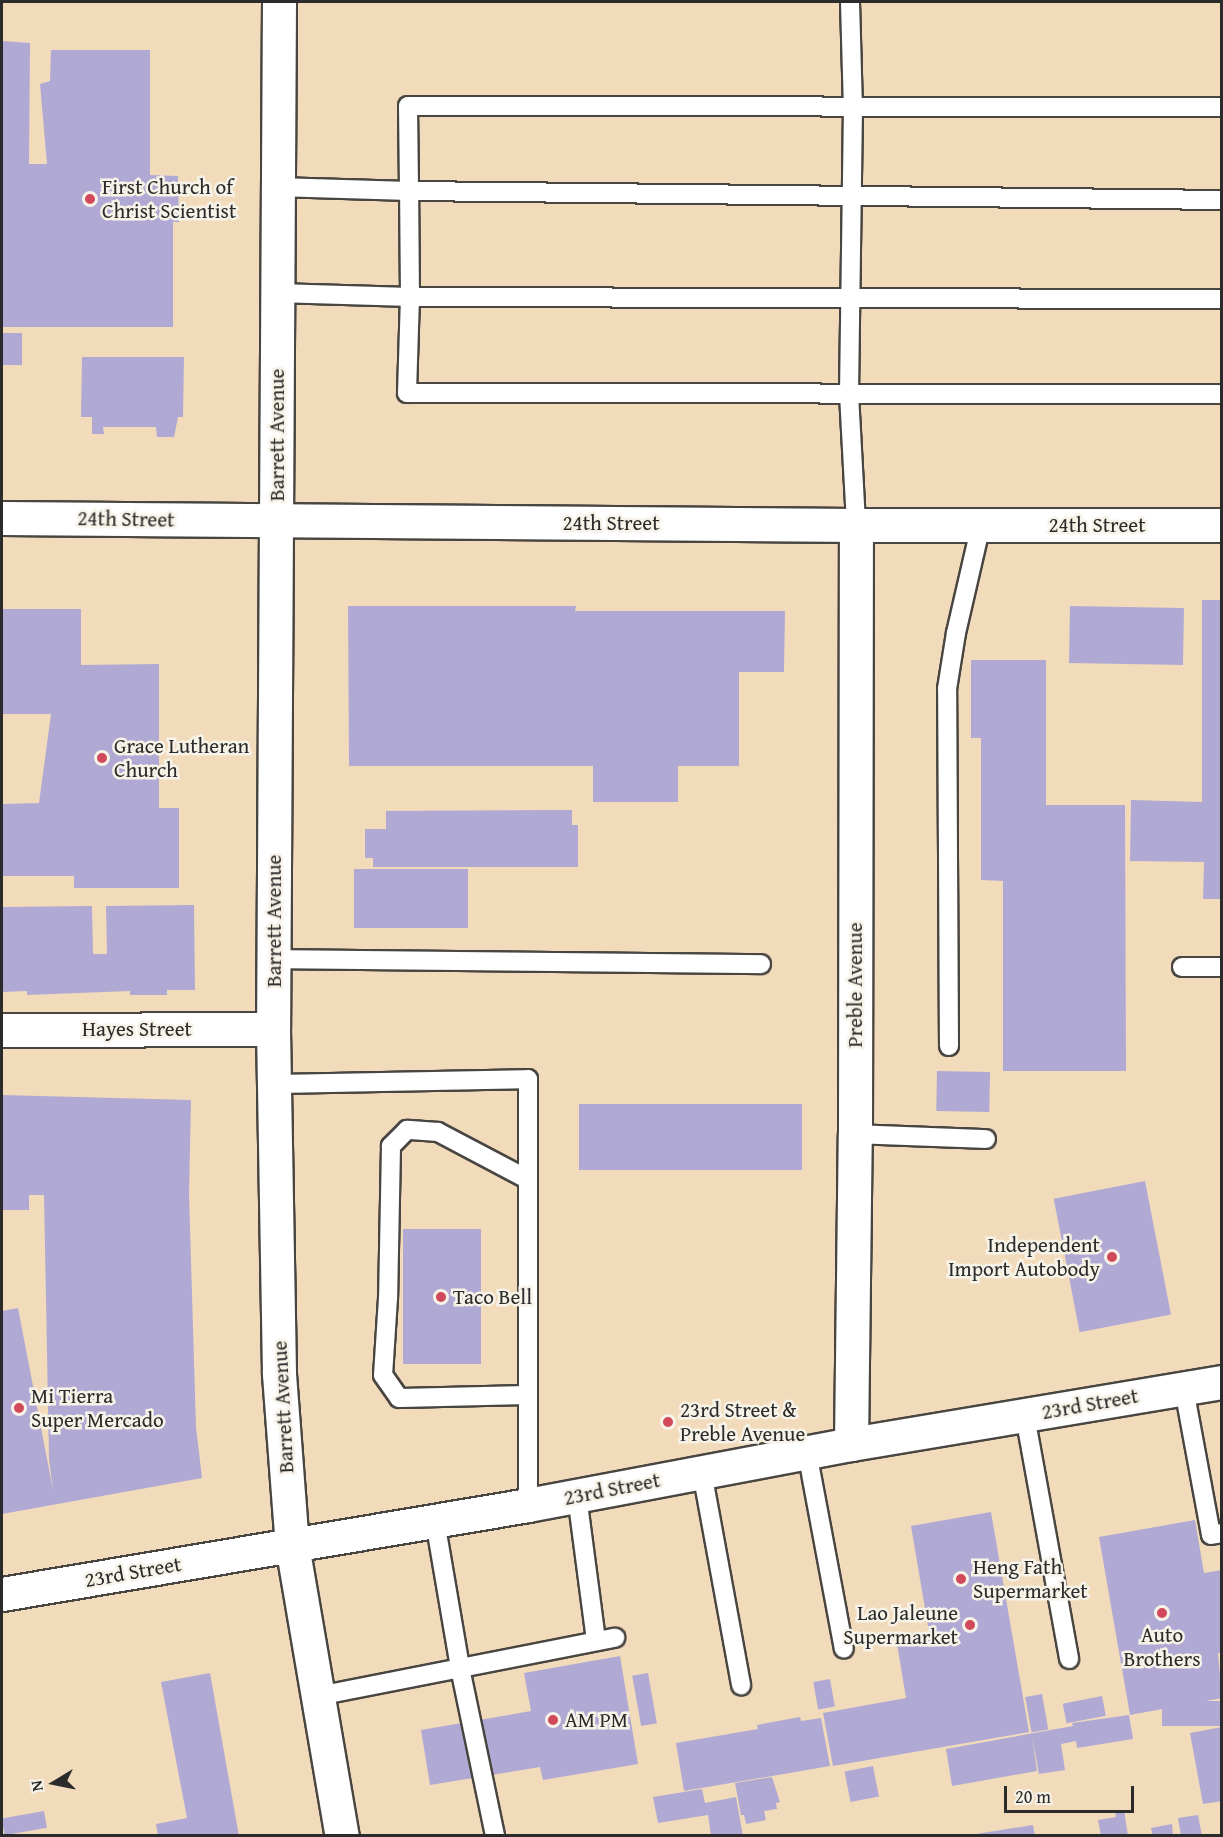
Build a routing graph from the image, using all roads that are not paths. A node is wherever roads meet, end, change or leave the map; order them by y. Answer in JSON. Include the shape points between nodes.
{"nodes":[{"id":1,"x":279,"y":2,"type":"edge"},
{"id":2,"x":850,"y":2,"type":"edge"},
{"id":3,"x":853,"y":107,"type":"junction"},
{"id":4,"x":1221,"y":107,"type":"edge"},
{"id":5,"x":277,"y":187,"type":"junction"},
{"id":6,"x":409,"y":191,"type":"junction"},
{"id":7,"x":851,"y":196,"type":"junction"},
{"id":8,"x":1221,"y":200,"type":"edge"},
{"id":9,"x":277,"y":293,"type":"junction"},
{"id":10,"x":410,"y":297,"type":"junction"},
{"id":11,"x":850,"y":298,"type":"junction"},
{"id":12,"x":1221,"y":298,"type":"edge"},
{"id":13,"x":849,"y":394,"type":"junction"},
{"id":14,"x":1221,"y":394,"type":"edge"},
{"id":15,"x":2,"y":518,"type":"edge"},
{"id":16,"x":277,"y":520,"type":"junction"},
{"id":17,"x":856,"y":525,"type":"junction"},
{"id":18,"x":981,"y":525,"type":"junction"},
{"id":19,"x":1221,"y":525,"type":"edge"},
{"id":20,"x":274,"y":960,"type":"junction"},
{"id":21,"x":761,"y":964,"type":"dead end"},
{"id":22,"x":1182,"y":967,"type":"dead end"},
{"id":23,"x":1221,"y":967,"type":"edge"},
{"id":24,"x":273,"y":1029,"type":"junction"},
{"id":25,"x":2,"y":1030,"type":"edge"},
{"id":26,"x":949,"y":1046,"type":"dead end"},
{"id":27,"x":274,"y":1084,"type":"junction"},
{"id":28,"x":855,"y":1134,"type":"junction"},
{"id":29,"x":986,"y":1139,"type":"dead end"},
{"id":30,"x":528,"y":1179,"type":"junction"},
{"id":31,"x":1221,"y":1382,"type":"edge"},
{"id":32,"x":1184,"y":1389,"type":"junction"},
{"id":33,"x":528,"y":1395,"type":"junction"},
{"id":34,"x":1025,"y":1416,"type":"junction"},
{"id":35,"x":851,"y":1444,"type":"junction"},
{"id":36,"x":807,"y":1452,"type":"junction"},
{"id":37,"x":702,"y":1472,"type":"junction"},
{"id":38,"x":577,"y":1496,"type":"junction"},
{"id":39,"x":528,"y":1505,"type":"junction"},
{"id":40,"x":435,"y":1521,"type":"junction"},
{"id":41,"x":1221,"y":1533,"type":"edge"},
{"id":42,"x":292,"y":1545,"type":"junction"},
{"id":43,"x":2,"y":1594,"type":"edge"},
{"id":44,"x":615,"y":1638,"type":"dead end"},
{"id":45,"x":596,"y":1641,"type":"junction"},
{"id":46,"x":844,"y":1648,"type":"dead end"},
{"id":47,"x":1069,"y":1659,"type":"dead end"},
{"id":48,"x":460,"y":1668,"type":"junction"},
{"id":49,"x":741,"y":1685,"type":"dead end"},
{"id":50,"x":318,"y":1696,"type":"junction"},
{"id":51,"x":342,"y":1836,"type":"edge"},
{"id":52,"x":495,"y":1836,"type":"edge"}],
"edges":[{"from":1,"to":5,"type":"main road","name":"Barrett Avenue"},
{"from":2,"to":3,"type":"lane"},
{"from":3,"to":4,"type":"lane"},
{"from":3,"to":6,"type":"lane","via":[[408,106]]},
{"from":3,"to":7,"type":"lane"},
{"from":5,"to":6,"type":"lane"},
{"from":5,"to":9,"type":"main road","name":"Barrett Avenue"},
{"from":6,"to":7,"type":"lane"},
{"from":6,"to":10,"type":"lane"},
{"from":7,"to":8,"type":"lane"},
{"from":7,"to":11,"type":"lane"},
{"from":9,"to":10,"type":"lane"},
{"from":9,"to":16,"type":"main road","name":"Barrett Avenue"},
{"from":10,"to":11,"type":"lane"},
{"from":10,"to":13,"type":"lane","via":[[407,393]]},
{"from":11,"to":12,"type":"lane"},
{"from":11,"to":13,"type":"lane"},
{"from":13,"to":14,"type":"lane"},
{"from":13,"to":17,"type":"lane"},
{"from":15,"to":16,"type":"main road","name":"24th Street"},
{"from":16,"to":17,"type":"main road","name":"24th Street"},
{"from":16,"to":20,"type":"main road","name":"Barrett Avenue"},
{"from":17,"to":18,"type":"main road","name":"24th Street"},
{"from":17,"to":28,"type":"main road","name":"Preble Avenue"},
{"from":18,"to":19,"type":"main road","name":"24th Street"},
{"from":18,"to":26,"type":"lane","via":[[947,689]]},
{"from":20,"to":21,"type":"lane"},
{"from":20,"to":24,"type":"main road","name":"Barrett Avenue"},
{"from":22,"to":23,"type":"lane"},
{"from":24,"to":25,"type":"main road","name":"Hayes Street"},
{"from":24,"to":27,"type":"main road","name":"Barrett Avenue"},
{"from":27,"to":30,"type":"lane","via":[[528,1079]]},
{"from":27,"to":42,"type":"main road","name":"Barrett Avenue","via":[[279,1374]]},
{"from":28,"to":29,"type":"lane"},
{"from":28,"to":35,"type":"main road","name":"Preble Avenue"},
{"from":30,"to":33,"type":"lane"},
{"from":30,"to":33,"type":"lane","via":[[438,1132],[407,1130],[391,1146],[383,1376],[399,1398]]},
{"from":31,"to":32,"type":"main road","name":"23rd Street"},
{"from":32,"to":34,"type":"main road","name":"23rd Street"},
{"from":32,"to":41,"type":"lane","via":[[1211,1535]]},
{"from":33,"to":39,"type":"lane"},
{"from":34,"to":35,"type":"main road","name":"23rd Street"},
{"from":34,"to":47,"type":"lane"},
{"from":35,"to":36,"type":"main road","name":"23rd Street"},
{"from":36,"to":37,"type":"main road","name":"23rd Street"},
{"from":36,"to":46,"type":"lane"},
{"from":37,"to":38,"type":"main road","name":"23rd Street"},
{"from":37,"to":49,"type":"lane"},
{"from":38,"to":39,"type":"main road","name":"23rd Street"},
{"from":38,"to":45,"type":"lane"},
{"from":39,"to":40,"type":"main road","name":"23rd Street"},
{"from":40,"to":42,"type":"main road","name":"23rd Street"},
{"from":40,"to":48,"type":"lane"},
{"from":42,"to":43,"type":"main road","name":"23rd Street"},
{"from":42,"to":50,"type":"main road","name":"Barrett Avenue"},
{"from":44,"to":45,"type":"lane"},
{"from":45,"to":48,"type":"lane"},
{"from":48,"to":50,"type":"lane"},
{"from":48,"to":52,"type":"lane"},
{"from":50,"to":51,"type":"main road","name":"Barrett Avenue"}]}
